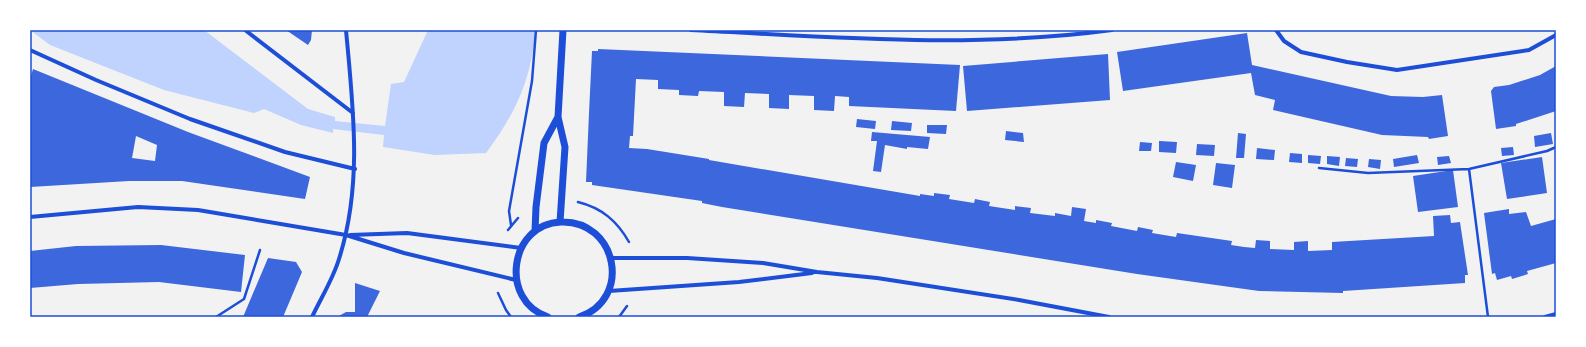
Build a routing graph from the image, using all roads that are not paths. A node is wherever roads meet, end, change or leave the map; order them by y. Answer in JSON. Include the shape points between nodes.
{"nodes":[{"id":1,"x":245,"y":30,"type":"edge"},
{"id":2,"x":346,"y":30,"type":"edge"},
{"id":3,"x":563,"y":30,"type":"edge"},
{"id":4,"x":691,"y":30,"type":"edge"},
{"id":5,"x":1112,"y":30,"type":"edge"},
{"id":6,"x":1276,"y":30,"type":"edge"},
{"id":7,"x":1556,"y":36,"type":"edge"},
{"id":8,"x":30,"y":50,"type":"edge"},
{"id":9,"x":353,"y":113,"type":"junction"},
{"id":10,"x":558,"y":117,"type":"junction"},
{"id":11,"x":355,"y":169,"type":"junction"},
{"id":12,"x":30,"y":217,"type":"edge"},
{"id":13,"x":560,"y":222,"type":"junction"},
{"id":14,"x":535,"y":231,"type":"junction"},
{"id":15,"x":346,"y":235,"type":"junction"},
{"id":16,"x":521,"y":248,"type":"junction"},
{"id":17,"x":611,"y":258,"type":"junction"},
{"id":18,"x":816,"y":272,"type":"junction"},
{"id":19,"x":516,"y":280,"type":"junction"},
{"id":20,"x":609,"y":291,"type":"junction"},
{"id":21,"x":1556,"y":314,"type":"edge"},
{"id":22,"x":583,"y":316,"type":"edge"},
{"id":23,"x":312,"y":317,"type":"edge"},
{"id":24,"x":548,"y":317,"type":"edge"},
{"id":25,"x":1109,"y":317,"type":"edge"},
{"id":26,"x":1545,"y":317,"type":"edge"}],
"edges":[{"from":1,"to":9,"type":"street"},
{"from":2,"to":9,"type":"street"},
{"from":3,"to":10,"type":"street"},
{"from":4,"to":5,"type":"street","via":[[883,40],[987,41]]},
{"from":6,"to":7,"type":"street","via":[[1284,41],[1301,52],[1397,70],[1529,50]]},
{"from":8,"to":11,"type":"street","via":[[190,119],[285,152]]},
{"from":9,"to":11,"type":"street"},
{"from":10,"to":13,"type":"street","via":[[565,147]]},
{"from":10,"to":14,"type":"street","via":[[544,143]]},
{"from":11,"to":15,"type":"street"},
{"from":12,"to":15,"type":"street","via":[[138,207],[198,210]]},
{"from":13,"to":14,"type":"street"},
{"from":13,"to":17,"type":"street","via":[[577,224],[592,231],[607,248]]},
{"from":14,"to":16,"type":"street"},
{"from":15,"to":16,"type":"street","via":[[407,233]]},
{"from":15,"to":19,"type":"street","via":[[404,253]]},
{"from":15,"to":23,"type":"street","via":[[339,261]]},
{"from":16,"to":19,"type":"street","via":[[517,258]]},
{"from":17,"to":18,"type":"street","via":[[687,258],[763,263]]},
{"from":17,"to":20,"type":"street","via":[[612,280]]},
{"from":18,"to":20,"type":"street","via":[[739,282]]},
{"from":18,"to":25,"type":"street","via":[[877,278]]},
{"from":19,"to":24,"type":"street","via":[[522,296],[529,305]]},
{"from":20,"to":22,"type":"street","via":[[602,302]]},
{"from":21,"to":26,"type":"street"}]}
